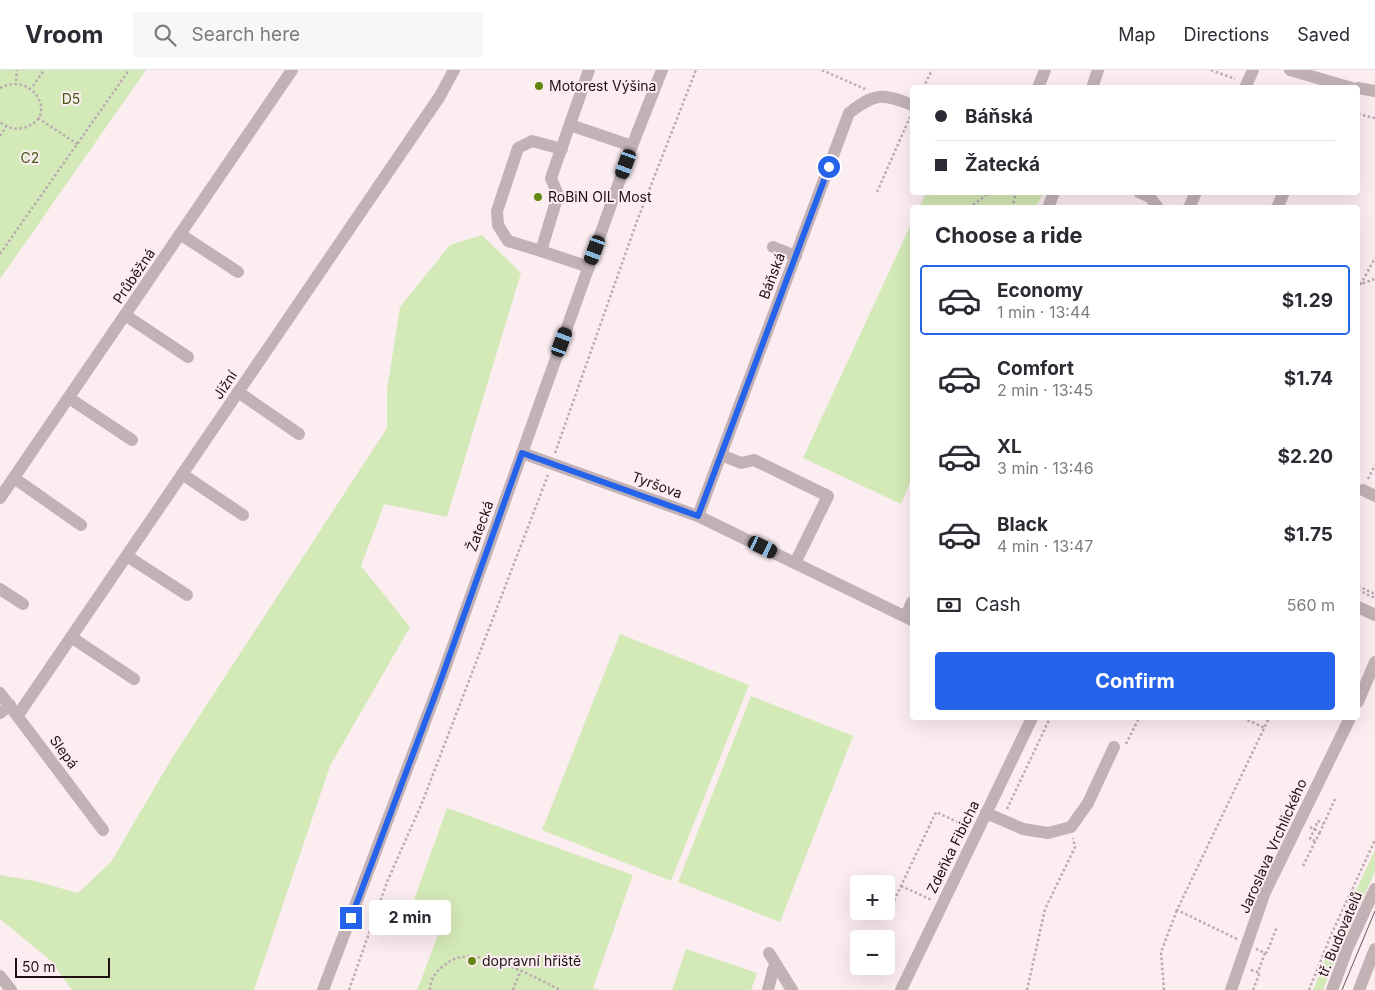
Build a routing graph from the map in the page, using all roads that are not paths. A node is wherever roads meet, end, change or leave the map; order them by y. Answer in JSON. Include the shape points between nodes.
{"nodes":[{"id":1,"x":292,"y":70,"type":"edge"},
{"id":2,"x":454,"y":70,"type":"edge"},
{"id":3,"x":589,"y":70,"type":"edge"},
{"id":4,"x":662,"y":70,"type":"edge"},
{"id":5,"x":1045,"y":70,"type":"edge"},
{"id":6,"x":1098,"y":70,"type":"edge"},
{"id":7,"x":1253,"y":70,"type":"edge"},
{"id":8,"x":1290,"y":70,"type":"edge"},
{"id":9,"x":1333,"y":80,"type":"edge"},
{"id":10,"x":1039,"y":85,"type":"edge"},
{"id":11,"x":1093,"y":85,"type":"edge"},
{"id":12,"x":1246,"y":85,"type":"edge"},
{"id":13,"x":1345,"y":85,"type":"edge"},
{"id":14,"x":1360,"y":88,"type":"edge"},
{"id":15,"x":1375,"y":91,"type":"edge"},
{"id":16,"x":910,"y":104,"type":"edge"},
{"id":17,"x":570,"y":125,"type":"junction"},
{"id":18,"x":632,"y":146,"type":"junction"},
{"id":19,"x":562,"y":149,"type":"junction"},
{"id":20,"x":1146,"y":195,"type":"edge"},
{"id":21,"x":1155,"y":205,"type":"edge"},
{"id":22,"x":180,"y":234,"type":"junction"},
{"id":23,"x":773,"y":247,"type":"dead end"},
{"id":24,"x":541,"y":251,"type":"junction"},
{"id":25,"x":796,"y":256,"type":"junction"},
{"id":26,"x":589,"y":267,"type":"junction"},
{"id":27,"x":238,"y":272,"type":"dead end"},
{"id":28,"x":125,"y":315,"type":"junction"},
{"id":29,"x":188,"y":357,"type":"dead end"},
{"id":30,"x":238,"y":392,"type":"junction"},
{"id":31,"x":69,"y":398,"type":"junction"},
{"id":32,"x":299,"y":434,"type":"dead end"},
{"id":33,"x":132,"y":440,"type":"dead end"},
{"id":34,"x":522,"y":453,"type":"junction"},
{"id":35,"x":721,"y":456,"type":"junction"},
{"id":36,"x":182,"y":474,"type":"junction"},
{"id":37,"x":14,"y":478,"type":"junction"},
{"id":38,"x":0,"y":498,"type":"edge"},
{"id":39,"x":243,"y":515,"type":"dead end"},
{"id":40,"x":698,"y":516,"type":"junction"},
{"id":41,"x":82,"y":525,"type":"dead end"},
{"id":42,"x":127,"y":556,"type":"junction"},
{"id":43,"x":795,"y":563,"type":"junction"},
{"id":44,"x":0,"y":589,"type":"edge"},
{"id":45,"x":187,"y":595,"type":"dead end"},
{"id":46,"x":23,"y":604,"type":"dead end"},
{"id":47,"x":1360,"y":608,"type":"edge"},
{"id":48,"x":1375,"y":615,"type":"edge"},
{"id":49,"x":909,"y":618,"type":"edge"},
{"id":50,"x":71,"y":636,"type":"junction"},
{"id":51,"x":1375,"y":662,"type":"edge"},
{"id":52,"x":134,"y":679,"type":"dead end"},
{"id":53,"x":0,"y":693,"type":"edge"},
{"id":54,"x":1360,"y":697,"type":"edge"},
{"id":55,"x":9,"y":711,"type":"edge"},
{"id":56,"x":1031,"y":720,"type":"edge"},
{"id":57,"x":1349,"y":720,"type":"edge"},
{"id":58,"x":1114,"y":748,"type":"road end"},
{"id":59,"x":986,"y":813,"type":"junction"},
{"id":60,"x":103,"y":830,"type":"dead end"},
{"id":61,"x":1375,"y":889,"type":"edge"},
{"id":62,"x":1375,"y":949,"type":"edge"},
{"id":63,"x":0,"y":976,"type":"edge"},
{"id":64,"x":12,"y":990,"type":"edge"},
{"id":65,"x":324,"y":990,"type":"edge"},
{"id":66,"x":768,"y":990,"type":"edge"},
{"id":67,"x":792,"y":990,"type":"edge"},
{"id":68,"x":901,"y":990,"type":"edge"},
{"id":69,"x":1231,"y":990,"type":"edge"},
{"id":70,"x":1332,"y":990,"type":"edge"},
{"id":71,"x":1359,"y":990,"type":"edge"}],
"edges":[{"from":1,"to":22,"type":"street","name":"Průběžná"},
{"from":2,"to":30,"type":"street","name":"Jižní","via":[[440,96]]},
{"from":3,"to":17,"type":"street"},
{"from":4,"to":18,"type":"street","name":"Žatecká"},
{"from":5,"to":10,"type":"street"},
{"from":6,"to":11,"type":"street"},
{"from":7,"to":12,"type":"street"},
{"from":8,"to":9,"type":"street"},
{"from":9,"to":13,"type":"street"},
{"from":14,"to":15,"type":"street"},
{"from":16,"to":25,"type":"street","name":"Báňská","via":[[880,96],[863,102],[849,113]]},
{"from":17,"to":18,"type":"street"},
{"from":17,"to":19,"type":"street"},
{"from":18,"to":26,"type":"street","name":"Žatecká"},
{"from":19,"to":24,"type":"street","via":[[551,178],[558,195]]},
{"from":19,"to":24,"type":"street","via":[[532,141],[518,148],[497,211],[498,225],[508,241]]},
{"from":20,"to":21,"type":"street"},
{"from":22,"to":27,"type":"street"},
{"from":22,"to":28,"type":"street","name":"Průběžná"},
{"from":23,"to":25,"type":"street"},
{"from":24,"to":26,"type":"street"},
{"from":25,"to":35,"type":"street","name":"Báňská"},
{"from":26,"to":34,"type":"street","name":"Žatecká"},
{"from":28,"to":29,"type":"street"},
{"from":28,"to":31,"type":"street","name":"Průběžná"},
{"from":30,"to":32,"type":"street"},
{"from":30,"to":36,"type":"street","name":"Jižní"},
{"from":31,"to":33,"type":"street"},
{"from":31,"to":37,"type":"street","name":"Průběžná"},
{"from":34,"to":40,"type":"street","name":"Tyršova"},
{"from":34,"to":65,"type":"street","name":"Žatecká"},
{"from":35,"to":40,"type":"street","name":"Báňská"},
{"from":35,"to":43,"type":"street","via":[[741,463],[754,460],[828,496]]},
{"from":36,"to":39,"type":"street"},
{"from":36,"to":42,"type":"street","name":"Jižní"},
{"from":37,"to":38,"type":"street","name":"Průběžná"},
{"from":37,"to":41,"type":"street"},
{"from":40,"to":43,"type":"street","name":"Tyršova"},
{"from":42,"to":45,"type":"street"},
{"from":42,"to":50,"type":"street","name":"Jižní"},
{"from":43,"to":49,"type":"street","name":"Tyršova"},
{"from":44,"to":46,"type":"street"},
{"from":47,"to":48,"type":"street"},
{"from":50,"to":52,"type":"street"},
{"from":50,"to":55,"type":"street","name":"Jižní"},
{"from":51,"to":54,"type":"street"},
{"from":53,"to":55,"type":"street","name":"Slepá"},
{"from":55,"to":60,"type":"street","name":"Slepá"},
{"from":56,"to":59,"type":"street","name":"Zdeňka Fibicha"},
{"from":57,"to":69,"type":"street","name":"Jaroslava Vrchlického","via":[[1266,892]]},
{"from":58,"to":59,"type":"street","via":[[1088,803],[1071,827],[1048,834],[1023,829]]},
{"from":59,"to":68,"type":"street","name":"Zdeňka Fibicha"},
{"from":61,"to":70,"type":"street","name":"tř. Budovatelů"},
{"from":62,"to":71,"type":"street"},
{"from":63,"to":64,"type":"street"},
{"from":66,"to":67,"type":"street","via":[[773,959]]}]}
